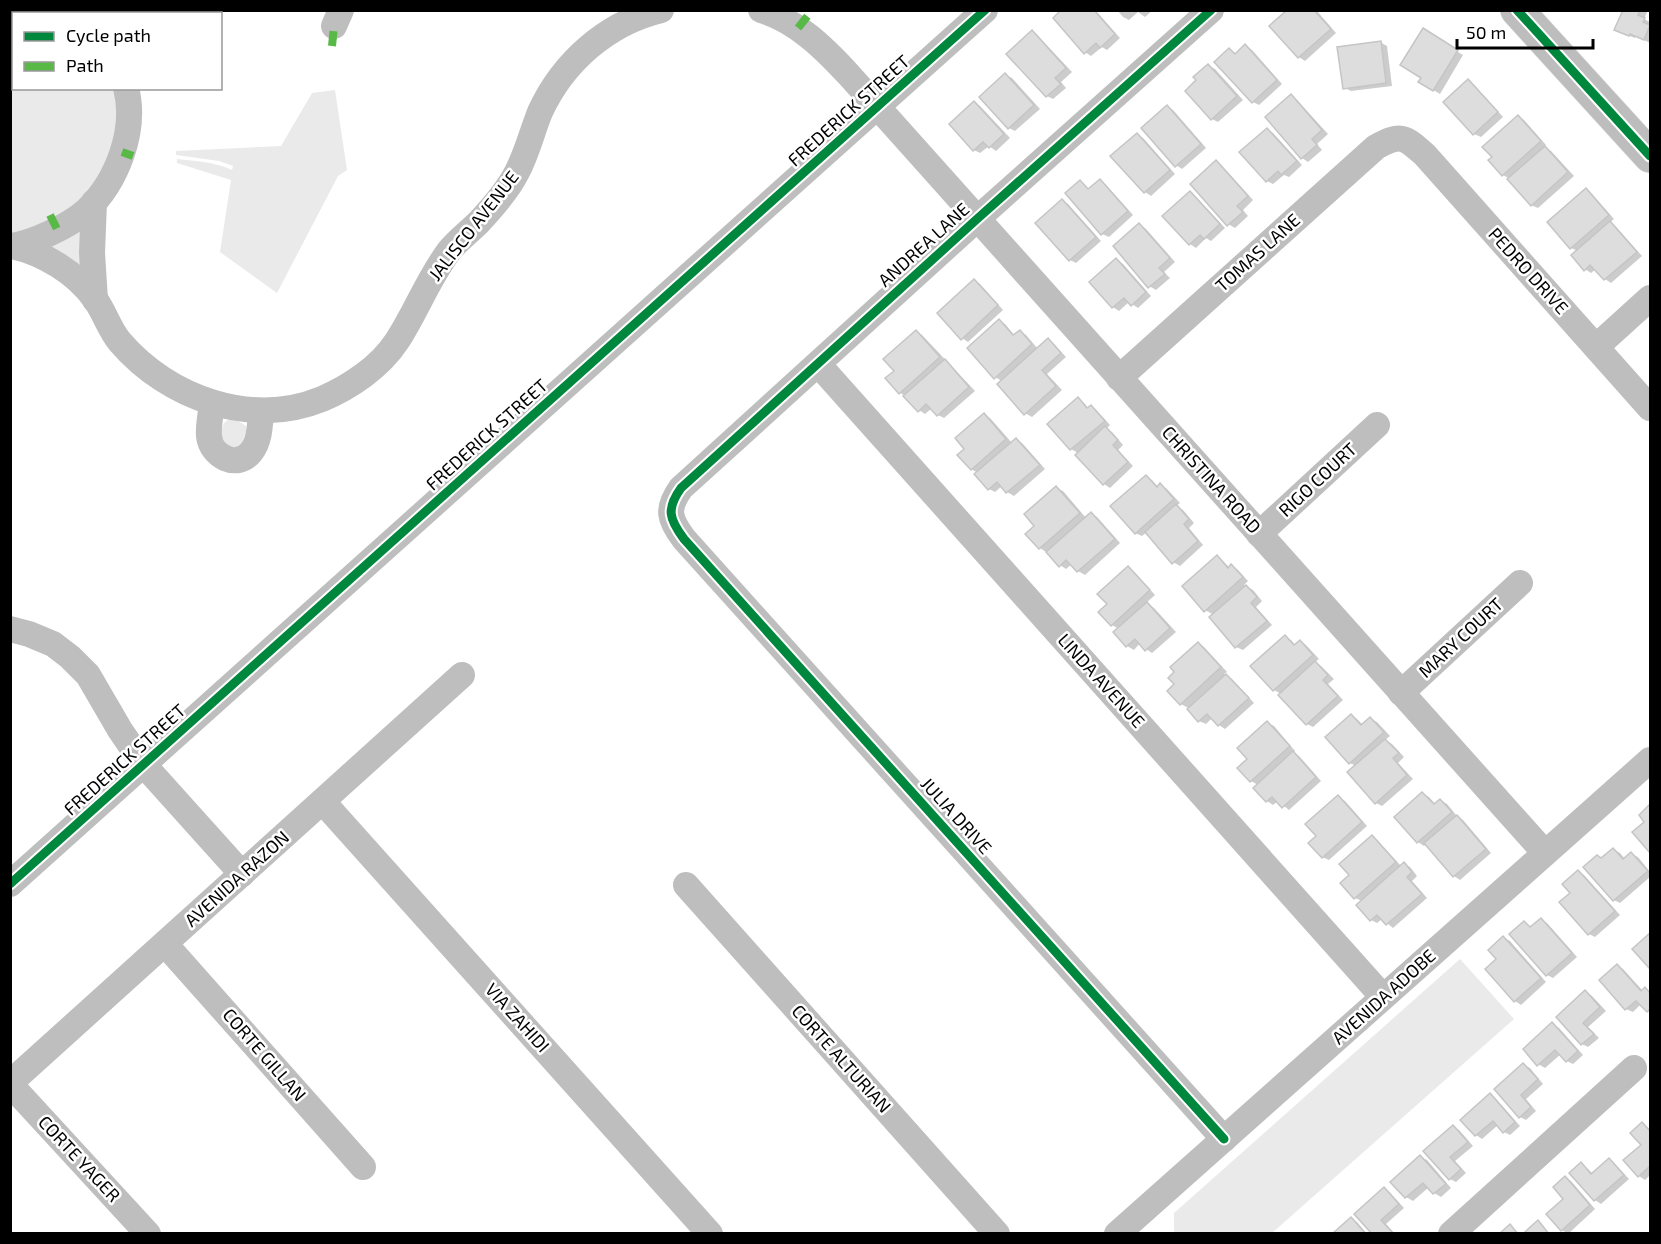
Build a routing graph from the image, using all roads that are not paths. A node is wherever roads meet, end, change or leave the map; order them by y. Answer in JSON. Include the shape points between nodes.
{"nodes":[{"id":1,"x":661,"y":10,"type":"edge"},
{"id":2,"x":761,"y":10,"type":"edge"},
{"id":3,"x":985,"y":10,"type":"edge"},
{"id":4,"x":1211,"y":10,"type":"edge"},
{"id":5,"x":1518,"y":10,"type":"edge"},
{"id":6,"x":126,"y":90,"type":"edge"},
{"id":7,"x":878,"y":107,"type":"junction"},
{"id":8,"x":1401,"y":138,"type":"joint"},
{"id":9,"x":1650,"y":156,"type":"edge"},
{"id":10,"x":94,"y":202,"type":"junction"},
{"id":11,"x":977,"y":219,"type":"junction"},
{"id":12,"x":11,"y":246,"type":"edge"},
{"id":13,"x":1650,"y":298,"type":"edge"},
{"id":14,"x":95,"y":300,"type":"junction"},
{"id":15,"x":1596,"y":347,"type":"junction"},
{"id":16,"x":818,"y":364,"type":"junction"},
{"id":17,"x":1119,"y":378,"type":"junction"},
{"id":18,"x":212,"y":403,"type":"junction"},
{"id":19,"x":1650,"y":408,"type":"edge"},
{"id":20,"x":261,"y":411,"type":"junction"},
{"id":21,"x":1377,"y":425,"type":"dead end"},
{"id":22,"x":670,"y":512,"type":"joint"},
{"id":23,"x":1259,"y":534,"type":"junction"},
{"id":24,"x":1520,"y":583,"type":"dead end"},
{"id":25,"x":10,"y":629,"type":"edge"},
{"id":26,"x":462,"y":675,"type":"dead end"},
{"id":27,"x":1401,"y":693,"type":"junction"},
{"id":28,"x":1650,"y":760,"type":"edge"},
{"id":29,"x":144,"y":765,"type":"junction"},
{"id":30,"x":323,"y":802,"type":"junction"},
{"id":31,"x":1545,"y":853,"type":"junction"},
{"id":32,"x":242,"y":874,"type":"junction"},
{"id":33,"x":10,"y":884,"type":"edge"},
{"id":34,"x":686,"y":885,"type":"dead end"},
{"id":35,"x":165,"y":944,"type":"junction"},
{"id":36,"x":1383,"y":997,"type":"junction"},
{"id":37,"x":1634,"y":1068,"type":"dead end"},
{"id":38,"x":10,"y":1083,"type":"edge"},
{"id":39,"x":1224,"y":1139,"type":"junction"},
{"id":40,"x":363,"y":1167,"type":"dead end"},
{"id":41,"x":1131,"y":1229,"type":"edge"},
{"id":42,"x":148,"y":1233,"type":"edge"},
{"id":43,"x":710,"y":1233,"type":"edge"},
{"id":44,"x":996,"y":1233,"type":"edge"},
{"id":45,"x":1451,"y":1233,"type":"edge"}],
"edges":[{"from":1,"to":20,"type":"street","name":"JALISCO AVENUE","via":[[607,33],[563,73],[551,90],[510,184],[450,250],[385,357],[335,393],[296,406]]},
{"from":2,"to":7,"type":"street","via":[[798,28],[817,43]]},
{"from":3,"to":7,"type":"street","name":"FREDERICK STREET"},
{"from":4,"to":11,"type":"street","name":"ANDREA LANE"},
{"from":5,"to":9,"type":"main road"},
{"from":6,"to":10,"type":"street","via":[[129,120],[118,164]]},
{"from":7,"to":11,"type":"street","name":"CHRISTINA ROAD"},
{"from":7,"to":29,"type":"street","name":"FREDERICK STREET"},
{"from":8,"to":15,"type":"street","name":"PEDRO DRIVE","via":[[1425,155]]},
{"from":8,"to":17,"type":"street","name":"TOMAS LANE","via":[[1376,147]]},
{"from":10,"to":12,"type":"street","via":[[57,229],[29,243]]},
{"from":10,"to":14,"type":"street","name":"JALISCO AVENUE"},
{"from":11,"to":16,"type":"street","name":"ANDREA LANE"},
{"from":11,"to":17,"type":"street","name":"CHRISTINA ROAD"},
{"from":12,"to":14,"type":"street","name":"JALISCO AVENUE","via":[[35,253],[63,269]]},
{"from":13,"to":15,"type":"street"},
{"from":14,"to":18,"type":"street","name":"JALISCO AVENUE","via":[[119,340],[150,372]]},
{"from":15,"to":19,"type":"street","name":"PEDRO DRIVE"},
{"from":16,"to":22,"type":"street","name":"ANDREA LANE","via":[[681,488]]},
{"from":16,"to":36,"type":"street","name":"LINDA AVENUE"},
{"from":17,"to":23,"type":"street","name":"CHRISTINA ROAD"},
{"from":18,"to":20,"type":"street","name":"JALISCO AVENUE"},
{"from":18,"to":20,"type":"street","via":[[211,443],[217,453],[233,461],[248,455],[255,446]]},
{"from":21,"to":23,"type":"street","name":"RIGO COURT"},
{"from":22,"to":39,"type":"street","name":"JULIA DRIVE","via":[[684,539]]},
{"from":23,"to":27,"type":"street","name":"CHRISTINA ROAD"},
{"from":24,"to":27,"type":"street","name":"MARY COURT"},
{"from":25,"to":29,"type":"street","via":[[53,644],[88,675]]},
{"from":26,"to":30,"type":"street","name":"AVENIDA RAZON"},
{"from":27,"to":31,"type":"street","name":"CHRISTINA ROAD"},
{"from":28,"to":31,"type":"street","name":"AVENIDA ADOBE"},
{"from":29,"to":32,"type":"street"},
{"from":29,"to":33,"type":"street","name":"FREDERICK STREET"},
{"from":30,"to":32,"type":"street","name":"AVENIDA RAZON"},
{"from":30,"to":43,"type":"street","name":"VIA ZAHIDI"},
{"from":31,"to":36,"type":"street","name":"AVENIDA ADOBE"},
{"from":32,"to":35,"type":"street","name":"AVENIDA RAZON"},
{"from":34,"to":44,"type":"street","name":"CORTE ALTURIAN"},
{"from":35,"to":38,"type":"street","name":"AVENIDA RAZON"},
{"from":35,"to":40,"type":"street","name":"CORTE GILLAN"},
{"from":36,"to":39,"type":"street","name":"AVENIDA ADOBE"},
{"from":37,"to":45,"type":"street"},
{"from":38,"to":42,"type":"street","name":"CORTE YAGER"},
{"from":39,"to":41,"type":"street","name":"AVENIDA ADOBE"}]}
